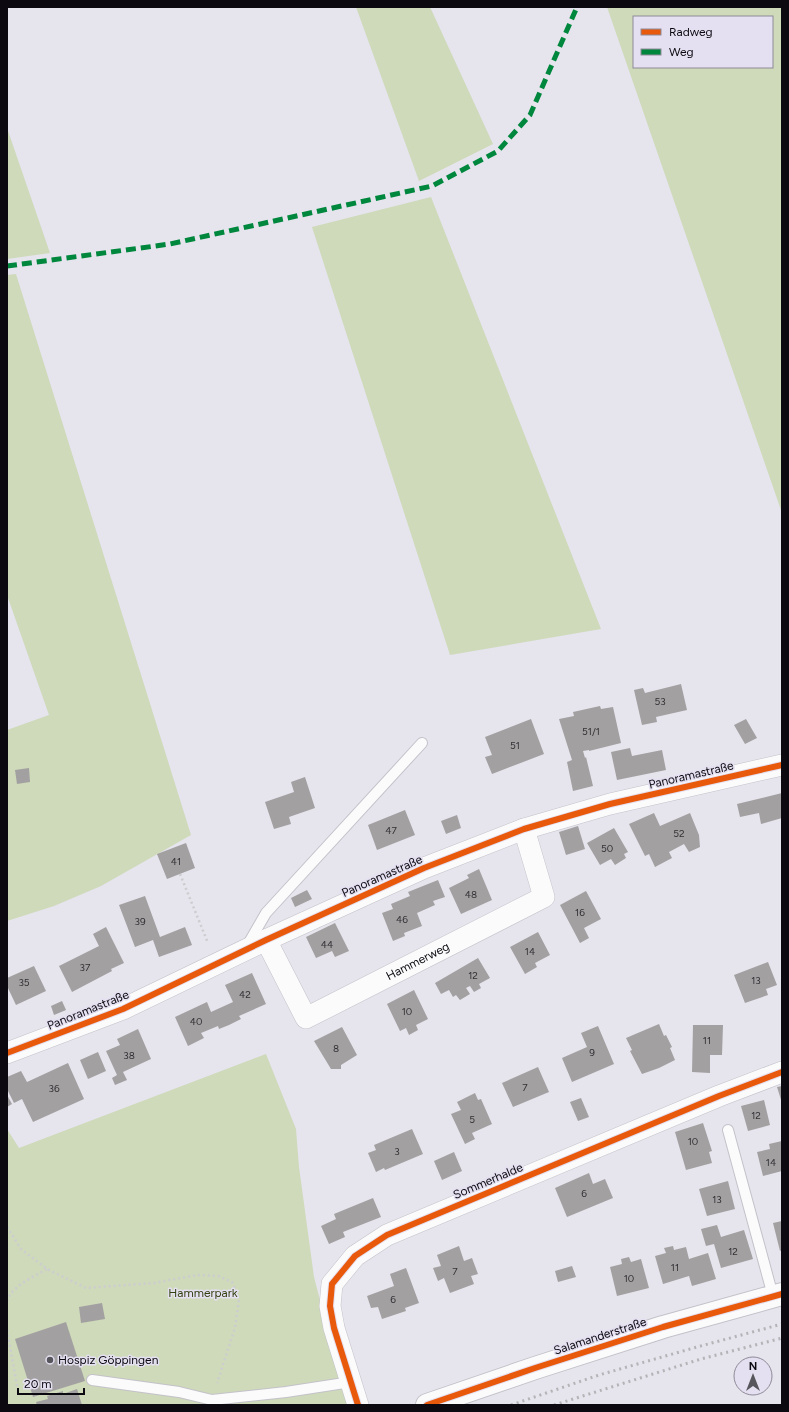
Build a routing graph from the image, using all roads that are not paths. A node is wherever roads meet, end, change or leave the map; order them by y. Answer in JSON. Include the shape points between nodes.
{"nodes":[{"id":1,"x":422,"y":743,"type":"dead end"},
{"id":2,"x":782,"y":765,"type":"edge"},
{"id":3,"x":524,"y":829,"type":"junction"},
{"id":4,"x":266,"y":940,"type":"junction"},
{"id":5,"x":244,"y":951,"type":"junction"},
{"id":6,"x":7,"y":1053,"type":"edge"},
{"id":7,"x":782,"y":1072,"type":"edge"},
{"id":8,"x":728,"y":1130,"type":"dead end"},
{"id":9,"x":778,"y":1295,"type":"edge"},
{"id":10,"x":92,"y":1380,"type":"dead end"},
{"id":11,"x":351,"y":1382,"type":"junction"},
{"id":12,"x":358,"y":1405,"type":"edge"},
{"id":13,"x":427,"y":1405,"type":"edge"}],
"edges":[{"from":1,"to":5,"type":"lane","via":[[266,913]]},
{"from":2,"to":3,"type":"street","name":"Panoramastraße","via":[[610,804]]},
{"from":3,"to":4,"type":"street","name":"Panoramastraße","via":[[424,868]]},
{"from":3,"to":4,"type":"street","name":"Hammerweg","via":[[544,897],[306,1018]]},
{"from":4,"to":5,"type":"street","name":"Panoramastraße"},
{"from":5,"to":6,"type":"street","name":"Panoramastraße","via":[[123,1009]]},
{"from":7,"to":11,"type":"street","name":"Sommerhalde","via":[[712,1098],[387,1235],[355,1256],[332,1284],[330,1306],[334,1328]]},
{"from":8,"to":9,"type":"lane","name":"Salamanderstraße"},
{"from":9,"to":13,"type":"street","name":"Salamanderstraße","via":[[663,1327]]},
{"from":10,"to":11,"type":"lane","via":[[179,1392],[212,1400]]},
{"from":11,"to":12,"type":"street","name":"Sommerhalde"}]}
